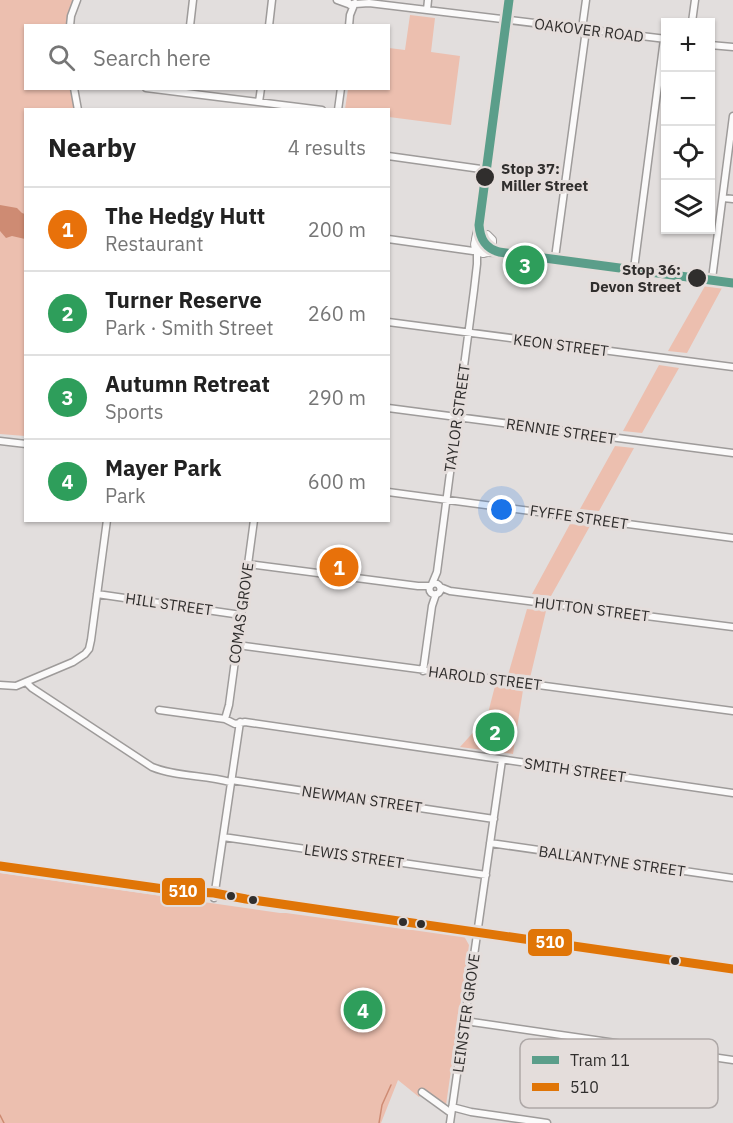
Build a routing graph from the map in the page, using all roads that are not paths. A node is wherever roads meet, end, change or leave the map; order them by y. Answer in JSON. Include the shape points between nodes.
{"nodes":[{"id":1,"x":77,"y":0,"type":"edge"},
{"id":2,"x":193,"y":0,"type":"edge"},
{"id":3,"x":272,"y":0,"type":"edge"},
{"id":4,"x":337,"y":0,"type":"edge"},
{"id":5,"x":428,"y":0,"type":"edge"},
{"id":6,"x":510,"y":0,"type":"edge"},
{"id":7,"x":586,"y":0,"type":"edge"},
{"id":8,"x":695,"y":0,"type":"edge"},
{"id":9,"x":353,"y":2,"type":"edge"},
{"id":10,"x":427,"y":10,"type":"junction"},
{"id":11,"x":693,"y":18,"type":"edge"},
{"id":12,"x":507,"y":20,"type":"junction"},
{"id":13,"x":70,"y":24,"type":"edge"},
{"id":14,"x":190,"y":24,"type":"edge"},
{"id":15,"x":269,"y":24,"type":"edge"},
{"id":16,"x":349,"y":24,"type":"edge"},
{"id":17,"x":584,"y":29,"type":"junction"},
{"id":18,"x":661,"y":39,"type":"edge"},
{"id":19,"x":715,"y":45,"type":"edge"},
{"id":20,"x":733,"y":47,"type":"edge"},
{"id":21,"x":661,"y":69,"type":"edge"},
{"id":22,"x":74,"y":90,"type":"edge"},
{"id":23,"x":261,"y":90,"type":"edge"},
{"id":24,"x":341,"y":90,"type":"edge"},
{"id":25,"x":182,"y":91,"type":"edge"},
{"id":26,"x":259,"y":102,"type":"junction"},
{"id":27,"x":78,"y":108,"type":"edge"},
{"id":28,"x":306,"y":108,"type":"edge"},
{"id":29,"x":338,"y":108,"type":"edge"},
{"id":30,"x":733,"y":116,"type":"edge"},
{"id":31,"x":733,"y":121,"type":"edge"},
{"id":32,"x":390,"y":156,"type":"edge"},
{"id":33,"x":488,"y":170,"type":"junction"},
{"id":34,"x":723,"y":198,"type":"junction"},
{"id":35,"x":733,"y":199,"type":"edge"},
{"id":36,"x":482,"y":212,"type":"junction"},
{"id":37,"x":390,"y":239,"type":"edge"},
{"id":38,"x":492,"y":239,"type":"junction"},
{"id":39,"x":480,"y":248,"type":"junction"},
{"id":40,"x":513,"y":253,"type":"junction"},
{"id":41,"x":555,"y":258,"type":"junction"},
{"id":42,"x":634,"y":269,"type":"junction"},
{"id":43,"x":712,"y":279,"type":"junction"},
{"id":44,"x":733,"y":282,"type":"edge"},
{"id":45,"x":390,"y":322,"type":"edge"},
{"id":46,"x":469,"y":333,"type":"junction"},
{"id":47,"x":733,"y":367,"type":"edge"},
{"id":48,"x":390,"y":408,"type":"edge"},
{"id":49,"x":457,"y":417,"type":"junction"},
{"id":50,"x":0,"y":441,"type":"edge"},
{"id":51,"x":24,"y":444,"type":"edge"},
{"id":52,"x":733,"y":453,"type":"edge"},
{"id":53,"x":390,"y":492,"type":"edge"},
{"id":54,"x":446,"y":500,"type":"junction"},
{"id":55,"x":106,"y":522,"type":"edge"},
{"id":56,"x":254,"y":522,"type":"edge"},
{"id":57,"x":733,"y":538,"type":"edge"},
{"id":58,"x":248,"y":564,"type":"junction"},
{"id":59,"x":434,"y":589,"type":"junction"},
{"id":60,"x":97,"y":594,"type":"junction"},
{"id":61,"x":241,"y":615,"type":"junction"},
{"id":62,"x":733,"y":627,"type":"edge"},
{"id":63,"x":237,"y":645,"type":"junction"},
{"id":64,"x":423,"y":671,"type":"junction"},
{"id":65,"x":37,"y":678,"type":"junction"},
{"id":66,"x":26,"y":682,"type":"junction"},
{"id":67,"x":0,"y":685,"type":"edge"},
{"id":68,"x":42,"y":694,"type":"junction"},
{"id":69,"x":159,"y":710,"type":"dead end"},
{"id":70,"x":733,"y":711,"type":"edge"},
{"id":71,"x":228,"y":718,"type":"junction"},
{"id":72,"x":237,"y":723,"type":"junction"},
{"id":73,"x":502,"y":760,"type":"junction"},
{"id":74,"x":231,"y":781,"type":"junction"},
{"id":75,"x":733,"y":794,"type":"edge"},
{"id":76,"x":494,"y":819,"type":"junction"},
{"id":77,"x":223,"y":837,"type":"junction"},
{"id":78,"x":490,"y":843,"type":"junction"},
{"id":79,"x":0,"y":866,"type":"edge"},
{"id":80,"x":486,"y":875,"type":"junction"},
{"id":81,"x":733,"y":878,"type":"edge"},
{"id":82,"x":214,"y":895,"type":"junction"},
{"id":83,"x":477,"y":933,"type":"junction"},
{"id":84,"x":733,"y":969,"type":"edge"},
{"id":85,"x":465,"y":1021,"type":"junction"},
{"id":86,"x":589,"y":1039,"type":"edge"},
{"id":87,"x":718,"y":1058,"type":"edge"},
{"id":88,"x":733,"y":1060,"type":"edge"},
{"id":89,"x":422,"y":1092,"type":"dead end"},
{"id":90,"x":451,"y":1110,"type":"junction"},
{"id":91,"x":450,"y":1123,"type":"edge"},
{"id":92,"x":547,"y":1123,"type":"edge"}],
"edges":[{"from":1,"to":13,"type":"street"},
{"from":2,"to":14,"type":"street"},
{"from":3,"to":15,"type":"street"},
{"from":4,"to":9,"type":"street","name":"OAKOVER ROAD"},
{"from":5,"to":10,"type":"street"},
{"from":6,"to":12,"type":"street"},
{"from":7,"to":17,"type":"street"},
{"from":8,"to":11,"type":"street"},
{"from":9,"to":10,"type":"street","name":"OAKOVER ROAD"},
{"from":9,"to":16,"type":"street"},
{"from":10,"to":12,"type":"street","name":"OAKOVER ROAD"},
{"from":12,"to":17,"type":"street","name":"OAKOVER ROAD"},
{"from":12,"to":33,"type":"street"},
{"from":17,"to":18,"type":"street","name":"OAKOVER ROAD"},
{"from":17,"to":41,"type":"street"},
{"from":19,"to":20,"type":"street"},
{"from":21,"to":42,"type":"street"},
{"from":22,"to":27,"type":"street"},
{"from":23,"to":26,"type":"street"},
{"from":24,"to":29,"type":"street"},
{"from":25,"to":26,"type":"street"},
{"from":26,"to":28,"type":"street"},
{"from":30,"to":31,"type":"street"},
{"from":31,"to":34,"type":"street"},
{"from":32,"to":33,"type":"street"},
{"from":33,"to":36,"type":"street"},
{"from":34,"to":35,"type":"street"},
{"from":34,"to":43,"type":"street"},
{"from":36,"to":38,"type":"street"},
{"from":36,"to":39,"type":"street"},
{"from":37,"to":39,"type":"street","via":[[471,251]]},
{"from":38,"to":39,"type":"street","via":[[492,247]]},
{"from":38,"to":39,"type":"street","via":[[487,235],[478,237]]},
{"from":38,"to":40,"type":"street","via":[[498,247]]},
{"from":39,"to":40,"type":"street"},
{"from":39,"to":46,"type":"street","name":"TAYLOR STREET"},
{"from":40,"to":41,"type":"street"},
{"from":41,"to":42,"type":"street"},
{"from":42,"to":43,"type":"street"},
{"from":43,"to":44,"type":"street"},
{"from":45,"to":46,"type":"street","name":"KEON STREET"},
{"from":46,"to":47,"type":"street","name":"KEON STREET"},
{"from":46,"to":49,"type":"street","name":"TAYLOR STREET"},
{"from":48,"to":49,"type":"street","name":"RENNIE STREET"},
{"from":49,"to":52,"type":"street","name":"RENNIE STREET"},
{"from":49,"to":54,"type":"street","name":"TAYLOR STREET"},
{"from":50,"to":51,"type":"street"},
{"from":53,"to":54,"type":"street","name":"FYFFE STREET"},
{"from":54,"to":57,"type":"street","name":"FYFFE STREET"},
{"from":54,"to":59,"type":"street","name":"TAYLOR STREET"},
{"from":55,"to":60,"type":"street"},
{"from":56,"to":58,"type":"street","name":"COMAS GROVE"},
{"from":58,"to":59,"type":"street","name":"HUTTON STREET"},
{"from":58,"to":61,"type":"street","name":"COMAS GROVE"},
{"from":59,"to":62,"type":"street","name":"HUTTON STREET"},
{"from":59,"to":64,"type":"street","name":"TAYLOR STREET"},
{"from":60,"to":61,"type":"street","name":"HILL STREET"},
{"from":60,"to":65,"type":"street","via":[[87,652]]},
{"from":61,"to":63,"type":"street","name":"COMAS GROVE"},
{"from":63,"to":64,"type":"street","name":"HAROLD STREET"},
{"from":63,"to":71,"type":"street","name":"COMAS GROVE"},
{"from":64,"to":70,"type":"street","name":"HAROLD STREET"},
{"from":65,"to":66,"type":"street"},
{"from":65,"to":68,"type":"street"},
{"from":66,"to":67,"type":"street"},
{"from":66,"to":68,"type":"street","name":"NEWMAN STREET"},
{"from":68,"to":74,"type":"street","name":"NEWMAN STREET","via":[[152,767]]},
{"from":69,"to":71,"type":"street","name":"SMITH STREET"},
{"from":71,"to":72,"type":"street","name":"SMITH STREET"},
{"from":72,"to":73,"type":"street","name":"SMITH STREET"},
{"from":72,"to":74,"type":"street","via":[[240,727]]},
{"from":73,"to":75,"type":"street","name":"SMITH STREET"},
{"from":73,"to":76,"type":"street","name":"LEINSTER GROVE"},
{"from":74,"to":76,"type":"street","name":"NEWMAN STREET"},
{"from":74,"to":77,"type":"street"},
{"from":76,"to":78,"type":"street","name":"LEINSTER GROVE"},
{"from":77,"to":80,"type":"street","name":"LEWIS STREET"},
{"from":77,"to":82,"type":"street"},
{"from":78,"to":80,"type":"street","name":"LEINSTER GROVE"},
{"from":78,"to":81,"type":"street","name":"BALLANTYNE STREET"},
{"from":79,"to":82,"type":"main road"},
{"from":80,"to":83,"type":"street","name":"LEINSTER GROVE"},
{"from":82,"to":83,"type":"main road"},
{"from":83,"to":84,"type":"main road"},
{"from":83,"to":85,"type":"street","name":"LEINSTER GROVE"},
{"from":85,"to":86,"type":"street"},
{"from":85,"to":90,"type":"street","name":"LEINSTER GROVE"},
{"from":87,"to":88,"type":"street"},
{"from":89,"to":90,"type":"street"},
{"from":90,"to":91,"type":"street","name":"LEINSTER GROVE"},
{"from":90,"to":92,"type":"street"}]}
